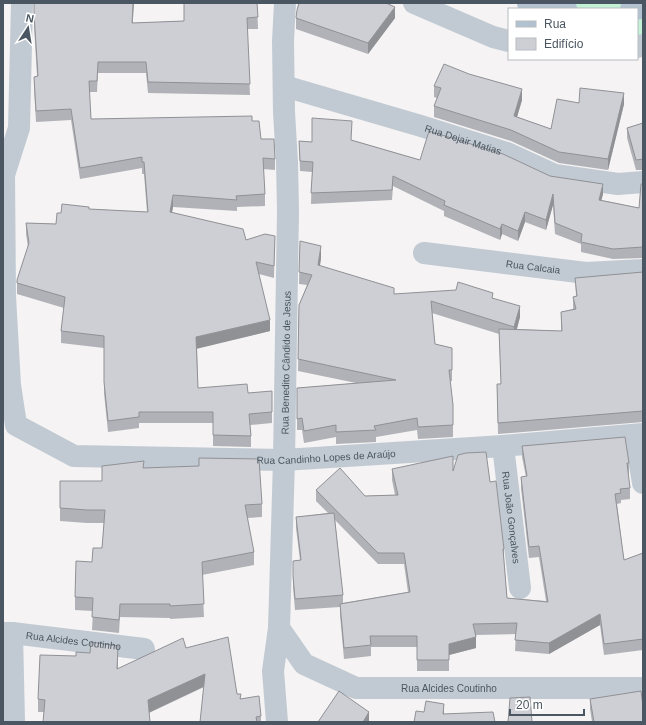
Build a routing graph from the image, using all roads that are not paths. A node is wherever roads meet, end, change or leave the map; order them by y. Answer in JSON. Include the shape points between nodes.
{"nodes":[{"id":1,"x":22,"y":3,"type":"edge"},
{"id":2,"x":285,"y":3,"type":"edge"},
{"id":3,"x":414,"y":3,"type":"edge"},
{"id":4,"x":528,"y":3,"type":"edge"},
{"id":5,"x":560,"y":8,"type":"edge"},
{"id":6,"x":508,"y":41,"type":"edge"},
{"id":7,"x":284,"y":86,"type":"junction"},
{"id":8,"x":643,"y":182,"type":"edge"},
{"id":9,"x":424,"y":253,"type":"dead end"},
{"id":10,"x":643,"y":270,"type":"edge"},
{"id":11,"x":639,"y":435,"type":"edge"},
{"id":12,"x":503,"y":446,"type":"junction"},
{"id":13,"x":284,"y":460,"type":"junction"},
{"id":14,"x":643,"y":483,"type":"edge"},
{"id":15,"x":520,"y":588,"type":"dead end"},
{"id":16,"x":279,"y":628,"type":"junction"},
{"id":17,"x":7,"y":633,"type":"edge"},
{"id":18,"x":144,"y":649,"type":"dead end"},
{"id":19,"x":643,"y":688,"type":"edge"},
{"id":20,"x":14,"y":722,"type":"edge"},
{"id":21,"x":277,"y":722,"type":"edge"}],
"edges":[{"from":1,"to":13,"type":"street","name":"Rua Candinho Lopes de Araújo","via":[[19,128],[4,175],[5,296],[10,385],[16,425],[74,456]]},
{"from":2,"to":7,"type":"street","name":"Rua Benedito Cândido de Jesus"},
{"from":3,"to":6,"type":"street","via":[[493,37]]},
{"from":4,"to":5,"type":"main road"},
{"from":7,"to":8,"type":"street","name":"Rua Dejair Matias","via":[[507,153],[555,175],[618,184]]},
{"from":7,"to":13,"type":"street","name":"Rua Benedito Cândido de Jesus","via":[[288,211]]},
{"from":9,"to":10,"type":"street","name":"Rua Calcaia","via":[[586,273]]},
{"from":11,"to":12,"type":"street","name":"Rua Candinho Lopes de Araújo"},
{"from":11,"to":14,"type":"street"},
{"from":12,"to":13,"type":"street","name":"Rua Candinho Lopes de Araújo"},
{"from":12,"to":15,"type":"street","name":"Rua João Gonçalves"},
{"from":13,"to":16,"type":"street","name":"Rua Benedito Cândido de Jesus"},
{"from":16,"to":19,"type":"street","name":"Rua Alcides Coutinho","via":[[304,664],[356,688]]},
{"from":16,"to":21,"type":"street","name":"Rua Benedito Cândido de Jesus","via":[[272,671]]},
{"from":17,"to":18,"type":"street","name":"Rua Alcides Coutinho"},
{"from":17,"to":20,"type":"street"}]}
